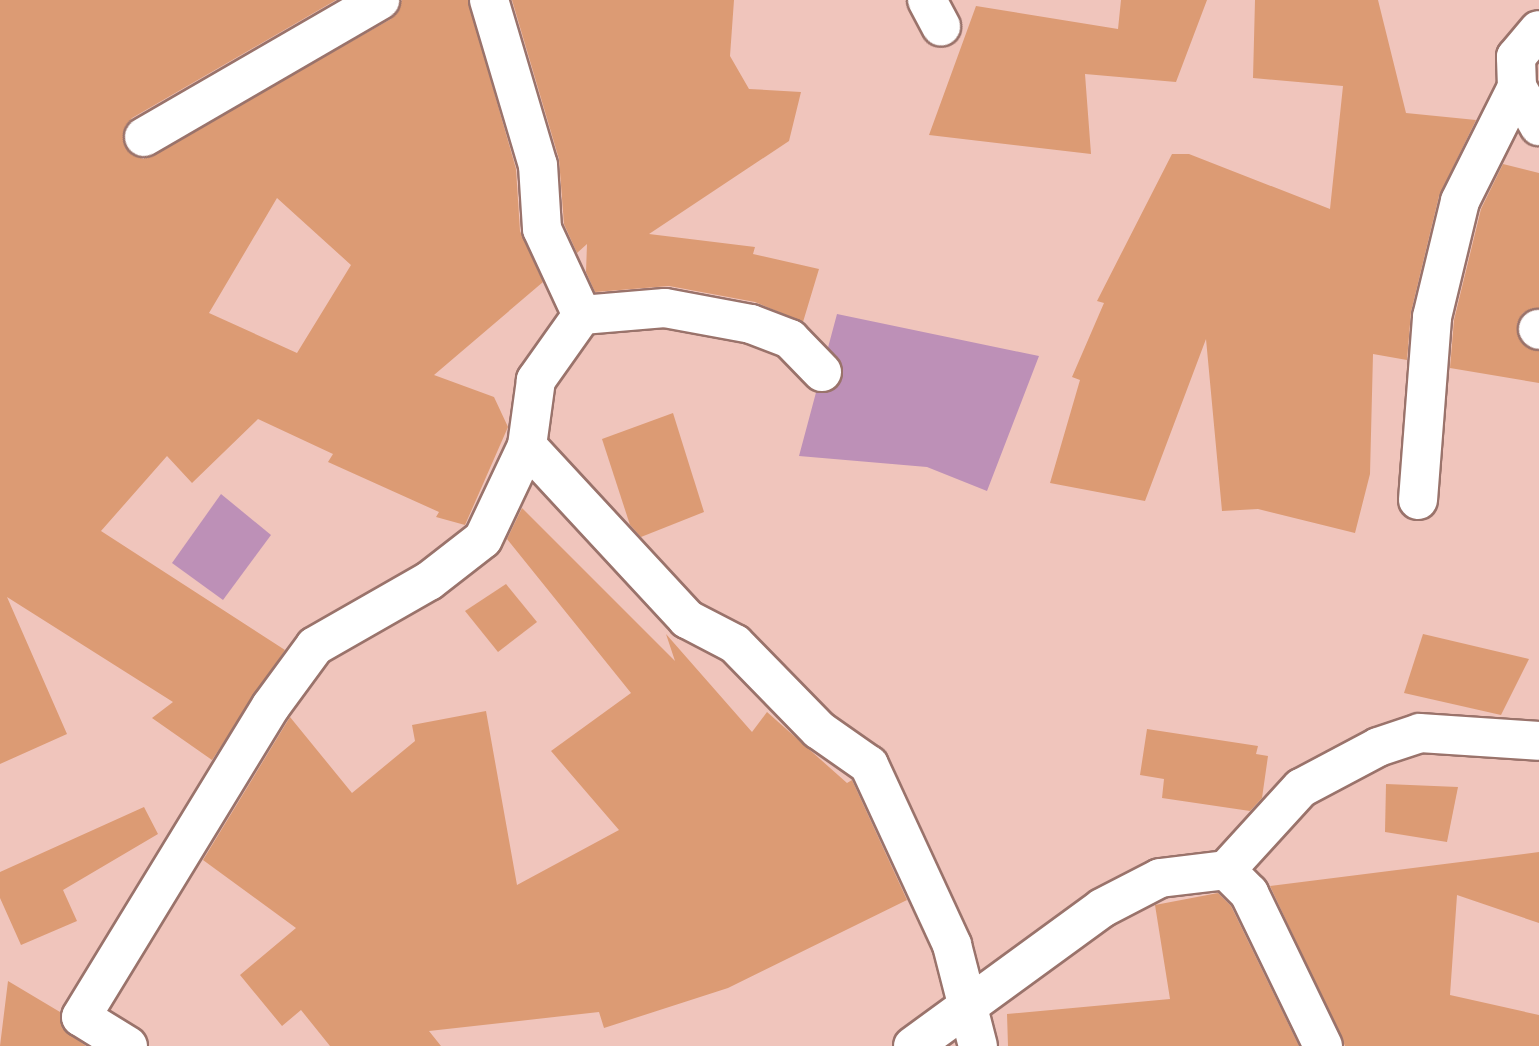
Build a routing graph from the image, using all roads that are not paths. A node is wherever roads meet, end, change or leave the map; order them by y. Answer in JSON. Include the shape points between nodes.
{"nodes":[{"id":1,"x":380,"y":0,"type":"edge"},
{"id":2,"x":489,"y":0,"type":"edge"},
{"id":3,"x":1539,"y":30,"type":"edge"},
{"id":4,"x":1517,"y":87,"type":"junction"},
{"id":5,"x":1539,"y":126,"type":"edge"},
{"id":6,"x":144,"y":137,"type":"dead end"},
{"id":7,"x":582,"y":315,"type":"junction"},
{"id":8,"x":822,"y":372,"type":"dead end"},
{"id":9,"x":527,"y":446,"type":"junction"},
{"id":10,"x":1418,"y":500,"type":"dead end"},
{"id":11,"x":1539,"y":741,"type":"edge"},
{"id":12,"x":1226,"y":870,"type":"junction"},
{"id":13,"x":964,"y":1007,"type":"junction"},
{"id":14,"x":128,"y":1046,"type":"edge"},
{"id":15,"x":913,"y":1046,"type":"edge"},
{"id":16,"x":978,"y":1046,"type":"edge"},
{"id":17,"x":1323,"y":1046,"type":"edge"}],
"edges":[{"from":1,"to":6,"type":"street"},
{"from":2,"to":7,"type":"street","via":[[538,164],[541,229]]},
{"from":3,"to":4,"type":"street","via":[[1516,57]]},
{"from":4,"to":5,"type":"street"},
{"from":4,"to":10,"type":"street","via":[[1460,201],[1432,317]]},
{"from":7,"to":8,"type":"street","via":[[665,309],[751,324],[790,339]]},
{"from":7,"to":9,"type":"street","via":[[536,380]]},
{"from":9,"to":13,"type":"street","via":[[687,619],[735,644],[819,730],[869,765],[951,945]]},
{"from":9,"to":14,"type":"street","via":[[483,539],[429,581],[315,646],[271,706],[81,1017]]},
{"from":11,"to":12,"type":"street","via":[[1420,733],[1378,747],[1301,788]]},
{"from":12,"to":13,"type":"street","via":[[1160,878],[1102,908]]},
{"from":12,"to":17,"type":"street","via":[[1250,893]]},
{"from":13,"to":15,"type":"street"},
{"from":13,"to":16,"type":"street"}]}
